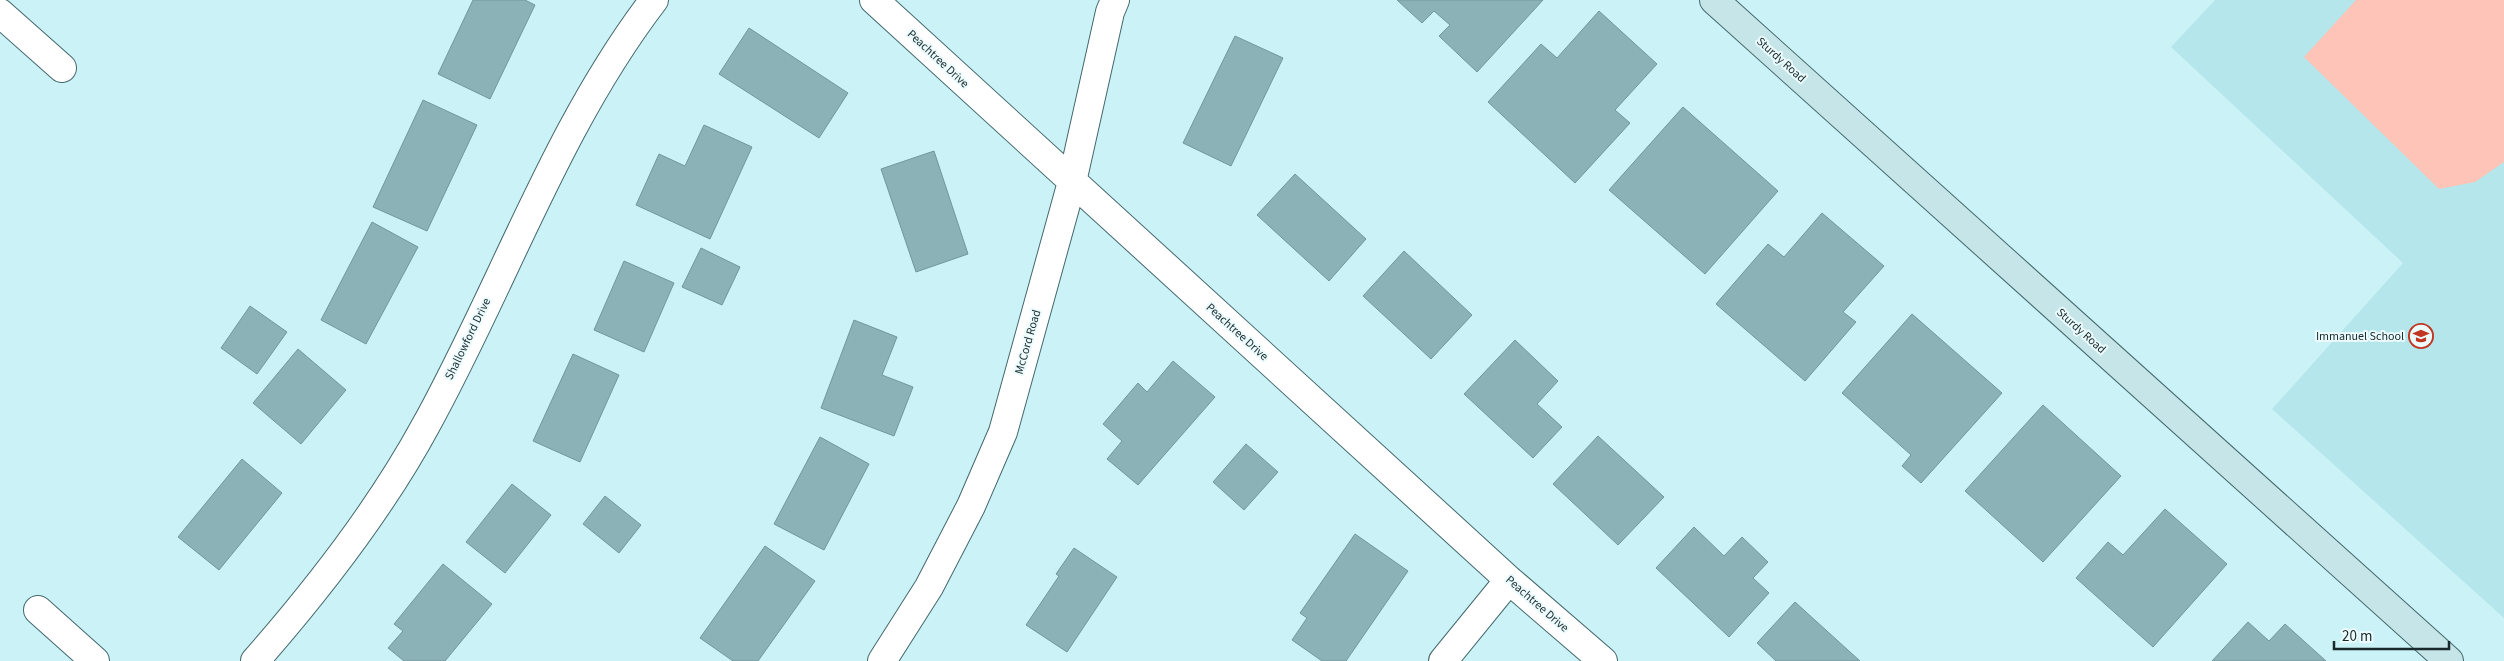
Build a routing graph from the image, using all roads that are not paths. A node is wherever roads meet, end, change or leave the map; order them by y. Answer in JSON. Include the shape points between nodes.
{"nodes":[{"id":1,"x":654,"y":0,"type":"edge"},
{"id":2,"x":874,"y":0,"type":"edge"},
{"id":3,"x":1115,"y":0,"type":"edge"},
{"id":4,"x":1714,"y":0,"type":"edge"},
{"id":5,"x":0,"y":13,"type":"edge"},
{"id":6,"x":62,"y":68,"type":"dead end"},
{"id":7,"x":1072,"y":182,"type":"junction"},
{"id":8,"x":1509,"y":580,"type":"junction"},
{"id":9,"x":38,"y":610,"type":"dead end"},
{"id":10,"x":95,"y":661,"type":"edge"},
{"id":11,"x":255,"y":661,"type":"edge"},
{"id":12,"x":882,"y":661,"type":"edge"},
{"id":13,"x":1442,"y":661,"type":"edge"},
{"id":14,"x":1603,"y":661,"type":"edge"},
{"id":15,"x":2449,"y":661,"type":"edge"}],
"edges":[{"from":1,"to":11,"type":"street","name":"Shallowford Drive","via":[[628,34],[580,113],[426,425],[371,514],[301,608]]},
{"from":2,"to":7,"type":"street","name":"Peachtree Drive"},
{"from":3,"to":7,"type":"street","name":"McCord Road"},
{"from":4,"to":15,"type":"street","name":"Sturdy Road"},
{"from":5,"to":6,"type":"street"},
{"from":7,"to":8,"type":"street","name":"Peachtree Drive"},
{"from":7,"to":12,"type":"street","name":"McCord Road","via":[[1002,432],[971,506],[930,587]]},
{"from":8,"to":13,"type":"street"},
{"from":8,"to":14,"type":"street","name":"Peachtree Drive"},
{"from":9,"to":10,"type":"street"}]}
